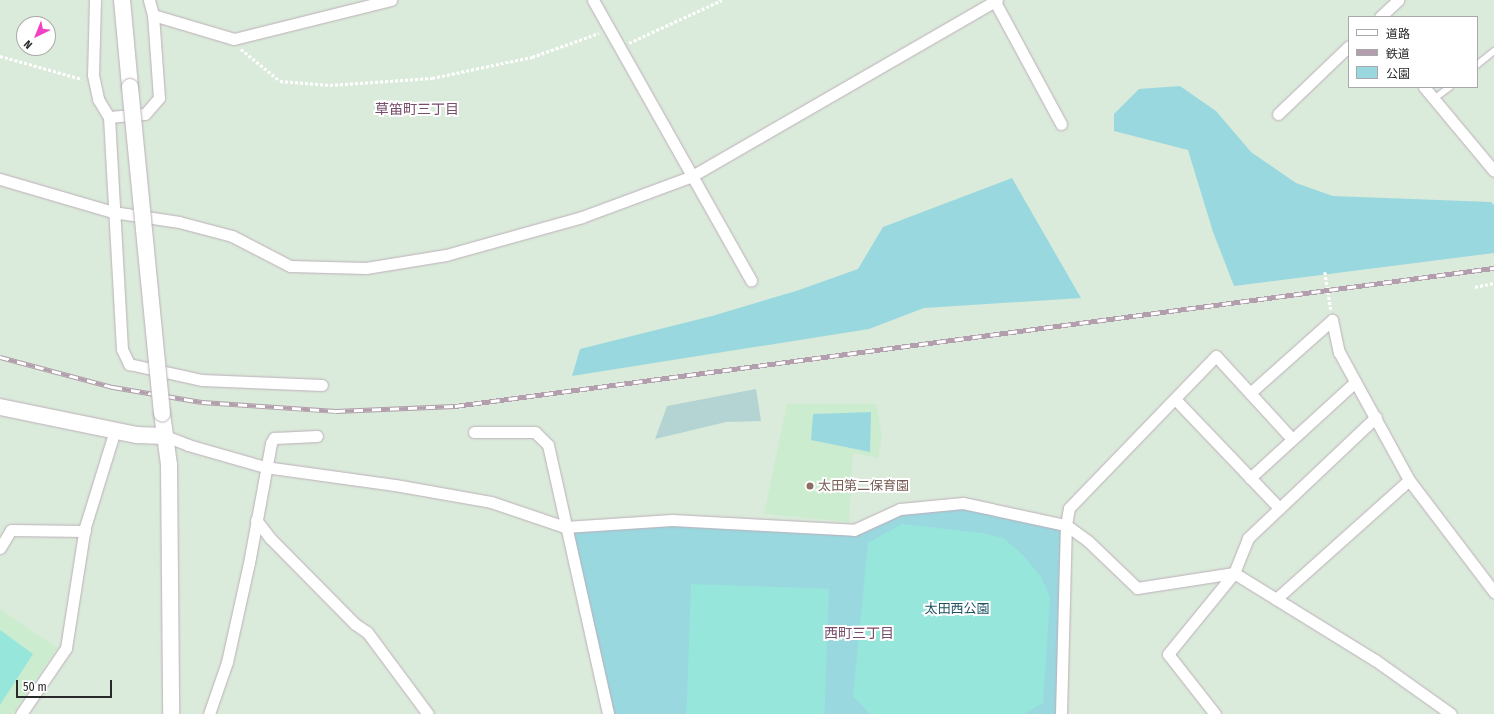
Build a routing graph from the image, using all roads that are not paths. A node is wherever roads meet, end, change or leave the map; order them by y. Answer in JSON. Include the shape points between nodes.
{"nodes":[{"id":1,"x":95,"y":0,"type":"edge"},
{"id":2,"x":122,"y":0,"type":"edge"},
{"id":3,"x":149,"y":0,"type":"edge"},
{"id":4,"x":391,"y":0,"type":"edge"},
{"id":5,"x":593,"y":0,"type":"edge"},
{"id":6,"x":996,"y":0,"type":"edge"},
{"id":7,"x":1398,"y":0,"type":"edge"},
{"id":8,"x":153,"y":15,"type":"junction"},
{"id":9,"x":1381,"y":16,"type":"edge"},
{"id":10,"x":1348,"y":47,"type":"edge"},
{"id":11,"x":1494,"y":51,"type":"edge"},
{"id":12,"x":1478,"y":64,"type":"edge"},
{"id":13,"x":1425,"y":88,"type":"edge"},
{"id":14,"x":1449,"y":88,"type":"edge"},
{"id":15,"x":1434,"y":99,"type":"junction"},
{"id":16,"x":1278,"y":114,"type":"dead end"},
{"id":17,"x":109,"y":117,"type":"junction"},
{"id":18,"x":1061,"y":124,"type":"dead end"},
{"id":19,"x":1494,"y":171,"type":"edge"},
{"id":20,"x":692,"y":176,"type":"junction"},
{"id":21,"x":0,"y":179,"type":"edge"},
{"id":22,"x":113,"y":212,"type":"junction"},
{"id":23,"x":751,"y":280,"type":"dead end"},
{"id":24,"x":1355,"y":382,"type":"junction"},
{"id":25,"x":322,"y":384,"type":"dead end"},
{"id":26,"x":1250,"y":393,"type":"junction"},
{"id":27,"x":1175,"y":399,"type":"junction"},
{"id":28,"x":0,"y":407,"type":"edge"},
{"id":29,"x":1376,"y":416,"type":"junction"},
{"id":30,"x":114,"y":430,"type":"junction"},
{"id":31,"x":474,"y":432,"type":"dead end"},
{"id":32,"x":165,"y":436,"type":"junction"},
{"id":33,"x":317,"y":436,"type":"dead end"},
{"id":34,"x":1292,"y":439,"type":"junction"},
{"id":35,"x":265,"y":468,"type":"junction"},
{"id":36,"x":1250,"y":478,"type":"junction"},
{"id":37,"x":1409,"y":480,"type":"junction"},
{"id":38,"x":1279,"y":508,"type":"junction"},
{"id":39,"x":256,"y":520,"type":"junction"},
{"id":40,"x":1066,"y":525,"type":"junction"},
{"id":41,"x":565,"y":527,"type":"junction"},
{"id":42,"x":84,"y":531,"type":"junction"},
{"id":43,"x":0,"y":548,"type":"edge"},
{"id":44,"x":1234,"y":573,"type":"junction"},
{"id":45,"x":1494,"y":592,"type":"edge"},
{"id":46,"x":1276,"y":599,"type":"junction"},
{"id":47,"x":21,"y":714,"type":"edge"},
{"id":48,"x":171,"y":714,"type":"edge"},
{"id":49,"x":209,"y":714,"type":"edge"},
{"id":50,"x":428,"y":714,"type":"edge"},
{"id":51,"x":608,"y":714,"type":"edge"},
{"id":52,"x":1061,"y":714,"type":"edge"},
{"id":53,"x":1215,"y":714,"type":"edge"},
{"id":54,"x":1451,"y":714,"type":"edge"}],
"edges":[{"from":1,"to":17,"type":"street","via":[[94,82],[98,98]]},
{"from":2,"to":32,"type":"street","bridge":true},
{"from":3,"to":8,"type":"street"},
{"from":4,"to":8,"type":"street","via":[[234,39]]},
{"from":5,"to":20,"type":"street"},
{"from":6,"to":18,"type":"street"},
{"from":6,"to":20,"type":"street"},
{"from":7,"to":9,"type":"street"},
{"from":8,"to":17,"type":"street","via":[[159,98],[145,114]]},
{"from":10,"to":16,"type":"street"},
{"from":11,"to":12,"type":"lane"},
{"from":13,"to":15,"type":"street"},
{"from":14,"to":15,"type":"lane"},
{"from":15,"to":19,"type":"street"},
{"from":17,"to":22,"type":"street"},
{"from":20,"to":22,"type":"street","via":[[582,217],[446,255],[366,268],[290,266],[232,236],[179,222]]},
{"from":20,"to":23,"type":"street"},
{"from":21,"to":22,"type":"street"},
{"from":22,"to":25,"type":"street","via":[[122,349],[129,364],[202,380]]},
{"from":24,"to":26,"type":"street","via":[[1339,352],[1332,320]]},
{"from":24,"to":29,"type":"street"},
{"from":24,"to":34,"type":"street"},
{"from":26,"to":27,"type":"street","via":[[1216,356]]},
{"from":26,"to":34,"type":"street"},
{"from":27,"to":36,"type":"street"},
{"from":27,"to":40,"type":"street","via":[[1068,508]]},
{"from":28,"to":30,"type":"street"},
{"from":29,"to":37,"type":"street"},
{"from":29,"to":38,"type":"street"},
{"from":30,"to":32,"type":"street"},
{"from":30,"to":42,"type":"street"},
{"from":31,"to":41,"type":"street","via":[[535,432],[548,446]]},
{"from":32,"to":35,"type":"street"},
{"from":32,"to":48,"type":"street","via":[[169,465]]},
{"from":33,"to":35,"type":"street","via":[[274,438],[270,443]]},
{"from":34,"to":36,"type":"street"},
{"from":35,"to":39,"type":"street"},
{"from":35,"to":41,"type":"street","via":[[395,485],[491,502]]},
{"from":36,"to":38,"type":"street"},
{"from":37,"to":45,"type":"street"},
{"from":37,"to":46,"type":"street"},
{"from":38,"to":44,"type":"street","via":[[1248,538]]},
{"from":39,"to":49,"type":"street","via":[[227,662]]},
{"from":39,"to":50,"type":"street","via":[[270,538],[344,613],[367,632]]},
{"from":40,"to":41,"type":"street","via":[[963,503],[900,509],[854,530],[672,520]]},
{"from":40,"to":44,"type":"street","via":[[1088,541],[1137,588]]},
{"from":40,"to":52,"type":"street"},
{"from":41,"to":51,"type":"street"},
{"from":42,"to":43,"type":"street","via":[[11,530]]},
{"from":42,"to":47,"type":"street","via":[[66,648]]},
{"from":44,"to":46,"type":"street"},
{"from":44,"to":53,"type":"street","via":[[1168,654]]},
{"from":46,"to":54,"type":"street","via":[[1375,660]]}]}
